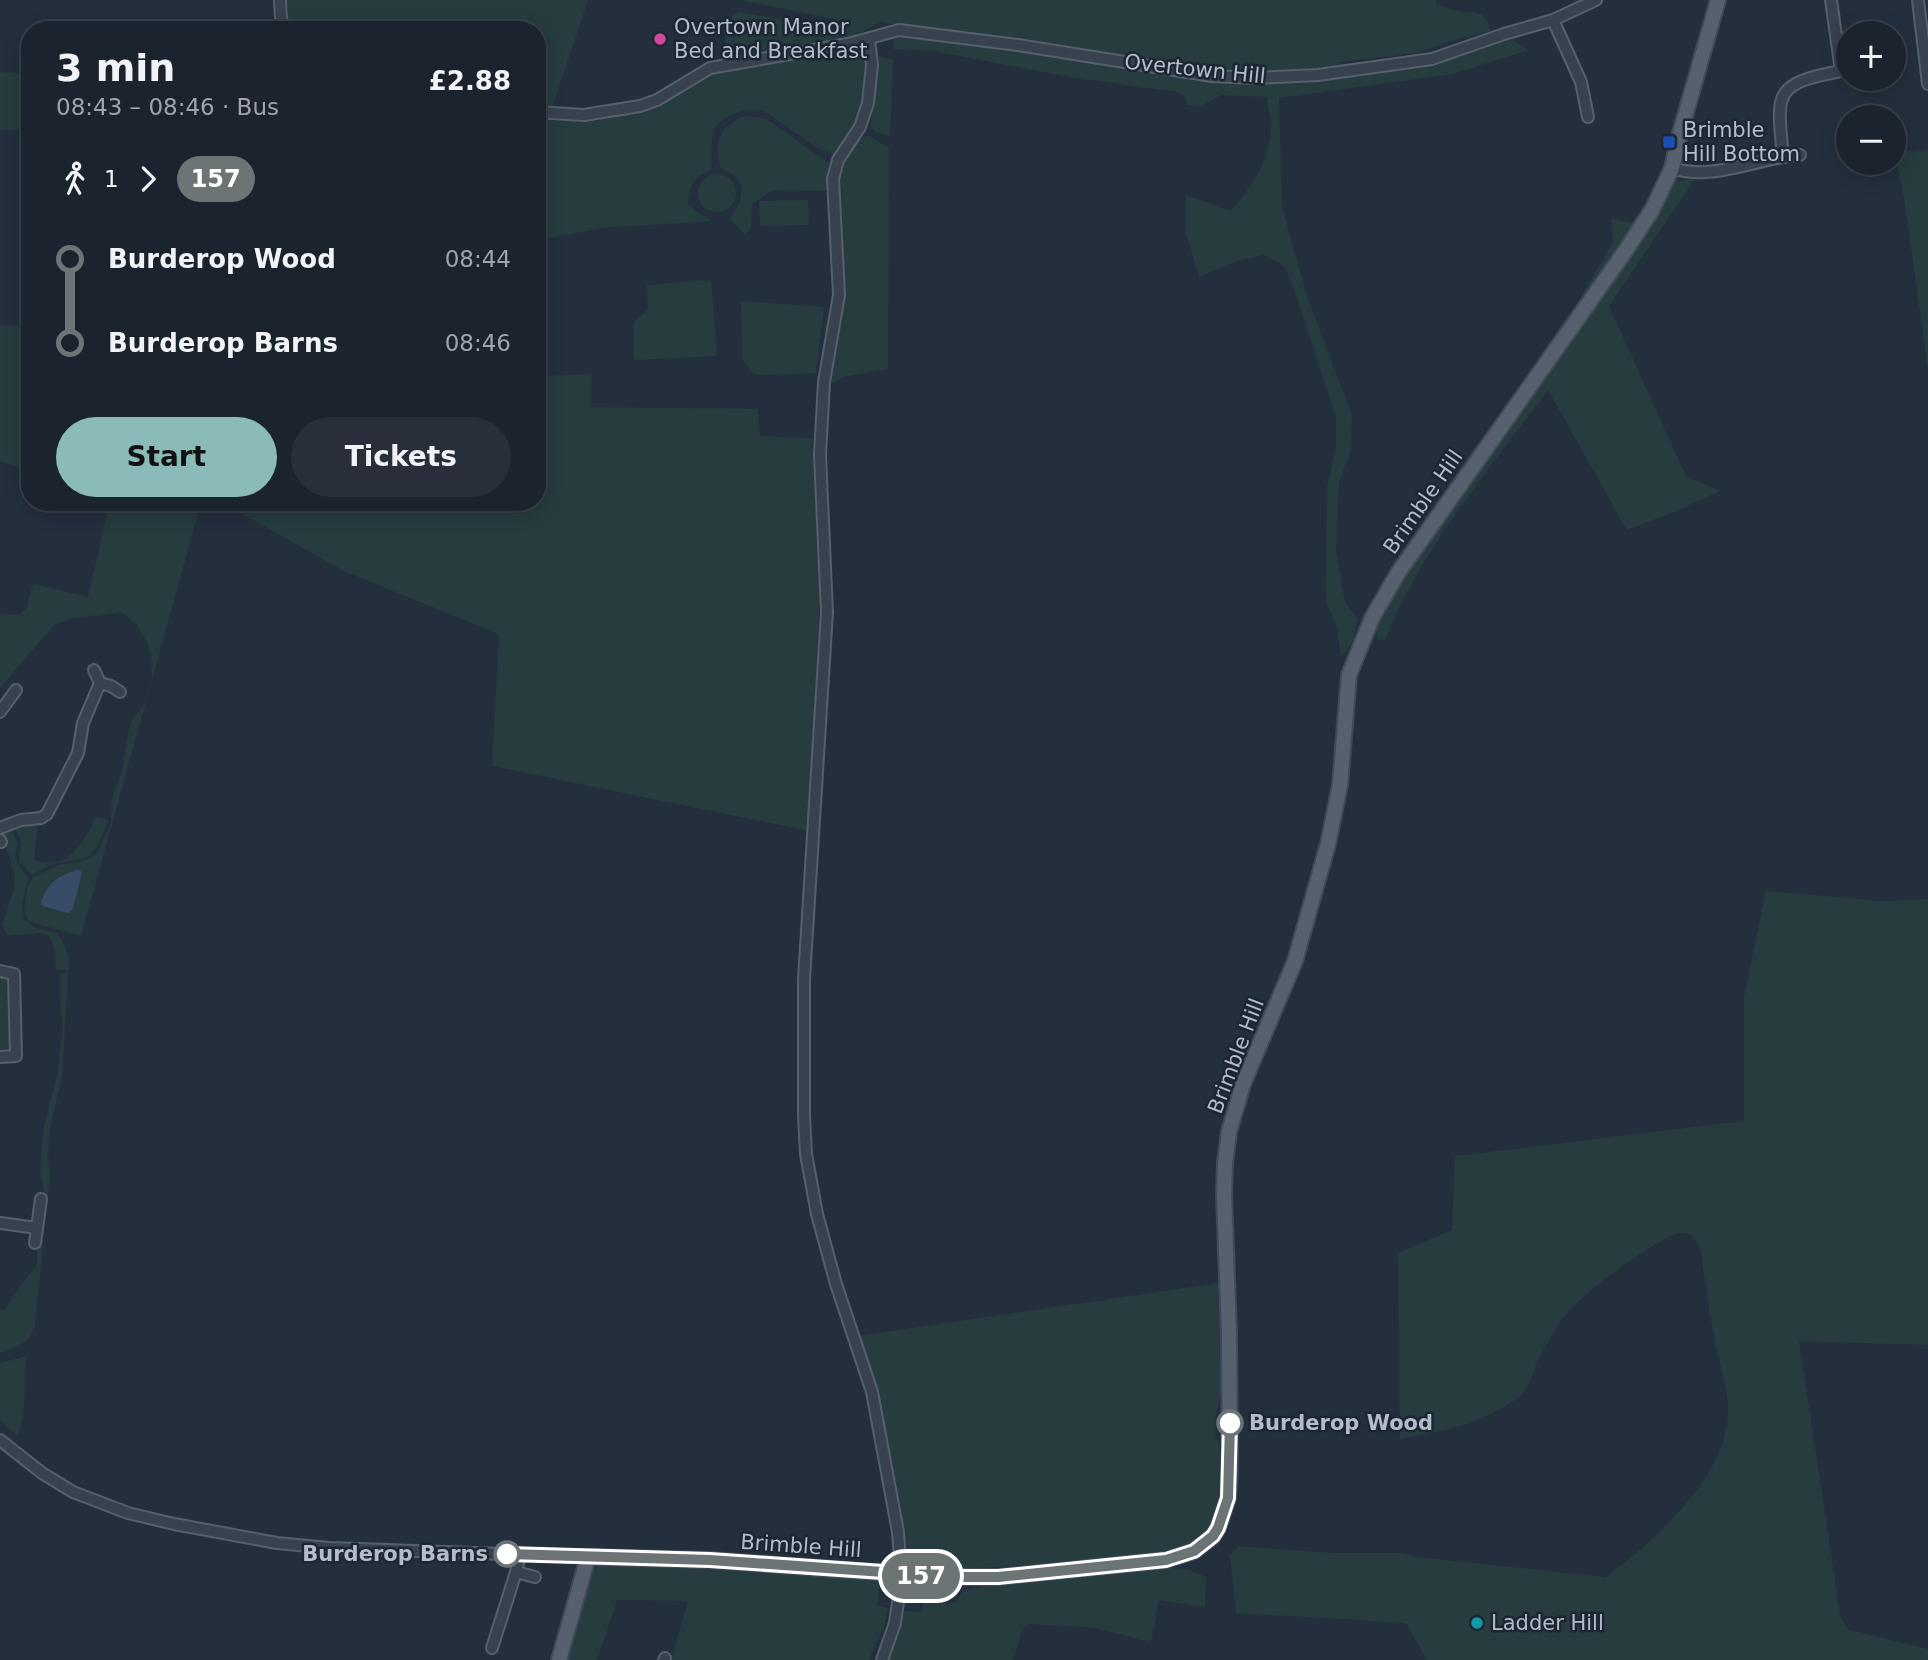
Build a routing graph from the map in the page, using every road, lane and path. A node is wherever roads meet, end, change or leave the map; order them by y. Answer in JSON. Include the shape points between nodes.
{"nodes":[{"id":1,"x":280,"y":0,"type":"edge"},
{"id":2,"x":1596,"y":0,"type":"edge"},
{"id":3,"x":1718,"y":0,"type":"edge"},
{"id":4,"x":1831,"y":0,"type":"edge"},
{"id":5,"x":1918,"y":0,"type":"edge"},
{"id":6,"x":1553,"y":20,"type":"junction"},
{"id":7,"x":282,"y":21,"type":"edge"},
{"id":8,"x":1836,"y":27,"type":"edge"},
{"id":9,"x":869,"y":39,"type":"junction"},
{"id":10,"x":1926,"y":48,"type":"edge"},
{"id":11,"x":1836,"y":71,"type":"edge"},
{"id":12,"x":1928,"y":84,"type":"edge"},
{"id":13,"x":546,"y":113,"type":"edge"},
{"id":14,"x":1588,"y":117,"type":"dead end"},
{"id":15,"x":1800,"y":155,"type":"dead end"},
{"id":16,"x":1783,"y":157,"type":"junction"},
{"id":17,"x":1672,"y":168,"type":"junction"},
{"id":18,"x":94,"y":670,"type":"dead end"},
{"id":19,"x":100,"y":683,"type":"junction"},
{"id":20,"x":16,"y":690,"type":"dead end"},
{"id":21,"x":121,"y":692,"type":"dead end"},
{"id":22,"x":0,"y":712,"type":"edge"},
{"id":23,"x":0,"y":828,"type":"edge"},
{"id":24,"x":0,"y":971,"type":"edge"},
{"id":25,"x":0,"y":1057,"type":"edge"},
{"id":26,"x":41,"y":1199,"type":"dead end"},
{"id":27,"x":0,"y":1223,"type":"edge"},
{"id":28,"x":37,"y":1228,"type":"junction"},
{"id":29,"x":34,"y":1243,"type":"dead end"},
{"id":30,"x":0,"y":1440,"type":"edge"},
{"id":31,"x":520,"y":1555,"type":"junction"},
{"id":32,"x":588,"y":1557,"type":"junction"},
{"id":33,"x":516,"y":1572,"type":"junction"},
{"id":34,"x":901,"y":1574,"type":"junction"},
{"id":35,"x":536,"y":1577,"type":"dead end"},
{"id":36,"x":492,"y":1648,"type":"dead end"},
{"id":37,"x":559,"y":1660,"type":"edge"},
{"id":38,"x":882,"y":1660,"type":"edge"}],
"edges":[{"from":1,"to":7,"type":"street"},
{"from":2,"to":6,"type":"street","name":"Overtown Hill"},
{"from":3,"to":17,"type":"main road","name":"Brimble Hill"},
{"from":4,"to":8,"type":"street"},
{"from":5,"to":10,"type":"street"},
{"from":6,"to":9,"type":"street","name":"Overtown Hill","via":[[1422,61],[1273,78],[1203,75],[909,30]]},
{"from":6,"to":14,"type":"street","via":[[1581,82]]},
{"from":9,"to":13,"type":"street","name":"Overtown Hill","via":[[710,68],[640,106],[584,115]]},
{"from":9,"to":34,"type":"street","via":[[873,58],[868,103],[833,179],[839,295],[824,382],[820,455],[827,612],[804,979],[804,1116],[817,1214],[880,1428]]},
{"from":10,"to":12,"type":"street"},
{"from":11,"to":16,"type":"street","via":[[1816,75],[1784,91],[1779,110]]},
{"from":15,"to":16,"type":"street"},
{"from":16,"to":17,"type":"street","via":[[1707,173]]},
{"from":17,"to":34,"type":"main road","name":"Brimble Hill","via":[[1624,253],[1398,573],[1354,658],[1346,691],[1340,785],[1328,844],[1295,961],[1243,1084],[1229,1132],[1224,1205],[1230,1470],[1228,1498],[1218,1528],[1194,1551],[1149,1563],[998,1577]]},
{"from":18,"to":19,"type":"street"},
{"from":19,"to":21,"type":"street"},
{"from":19,"to":23,"type":"street","via":[[83,723],[78,753],[47,814]]},
{"from":20,"to":22,"type":"street"},
{"from":24,"to":25,"type":"street","via":[[14,974],[16,1047],[16,1056]]},
{"from":26,"to":28,"type":"street"},
{"from":27,"to":28,"type":"street"},
{"from":28,"to":29,"type":"street"},
{"from":30,"to":31,"type":"street","via":[[61,1485],[106,1506],[148,1518],[285,1544]]},
{"from":31,"to":32,"type":"street"},
{"from":31,"to":33,"type":"street"},
{"from":32,"to":34,"type":"main road","name":"Brimble Hill","via":[[710,1560]]},
{"from":32,"to":37,"type":"main road"},
{"from":33,"to":35,"type":"street"},
{"from":33,"to":36,"type":"street"},
{"from":34,"to":38,"type":"street","via":[[895,1623]]}]}
